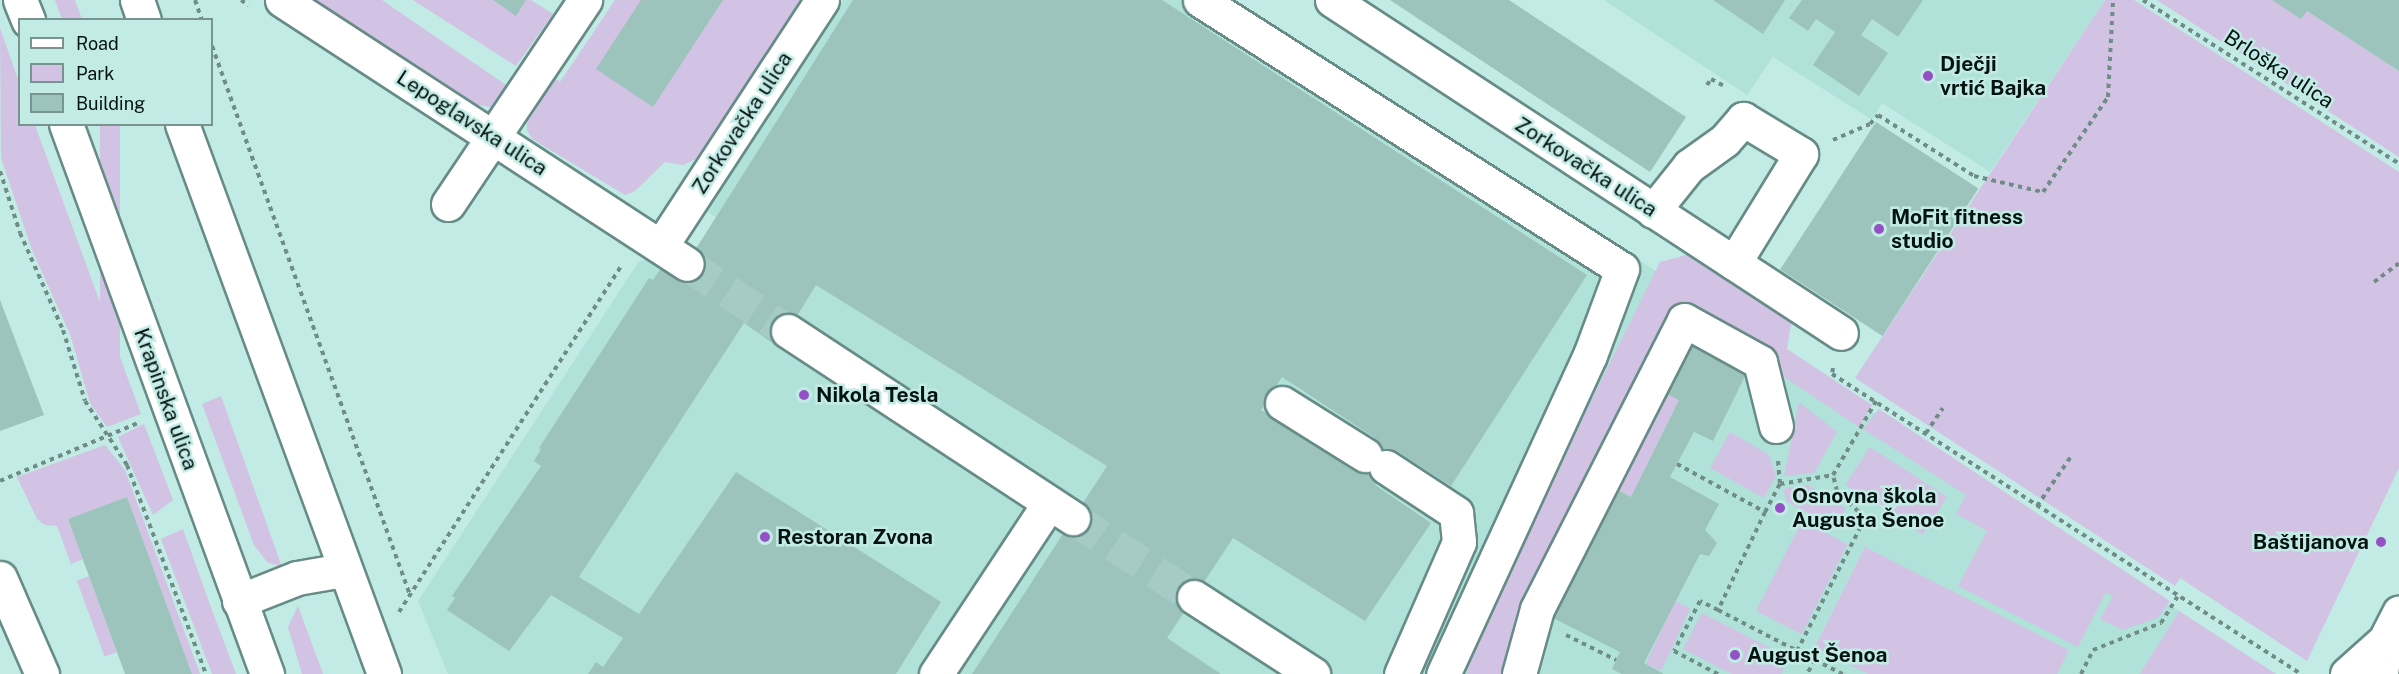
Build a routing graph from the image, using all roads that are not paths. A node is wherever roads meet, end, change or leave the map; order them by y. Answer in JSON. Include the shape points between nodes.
{"nodes":[{"id":1,"x":20,"y":0,"type":"edge"},
{"id":2,"x":137,"y":0,"type":"edge"},
{"id":3,"x":282,"y":0,"type":"edge"},
{"id":4,"x":585,"y":0,"type":"edge"},
{"id":5,"x":822,"y":0,"type":"edge"},
{"id":6,"x":1200,"y":0,"type":"edge"},
{"id":7,"x":1348,"y":4,"type":"edge"},
{"id":8,"x":27,"y":18,"type":"edge"},
{"id":9,"x":143,"y":18,"type":"edge"},
{"id":10,"x":67,"y":126,"type":"edge"},
{"id":11,"x":183,"y":126,"type":"edge"},
{"id":12,"x":493,"y":136,"type":"junction"},
{"id":13,"x":448,"y":204,"type":"dead end"},
{"id":14,"x":1653,"y":211,"type":"junction"},
{"id":15,"x":674,"y":255,"type":"joint"},
{"id":16,"x":1734,"y":264,"type":"junction"},
{"id":17,"x":788,"y":331,"type":"tunnel mouth"},
{"id":18,"x":1841,"y":333,"type":"road end"},
{"id":19,"x":1282,"y":403,"type":"dead end"},
{"id":20,"x":1776,"y":426,"type":"dead end"},
{"id":21,"x":343,"y":570,"type":"junction"},
{"id":22,"x":0,"y":578,"type":"edge"},
{"id":23,"x":1194,"y":597,"type":"tunnel mouth"},
{"id":24,"x":239,"y":601,"type":"junction"},
{"id":25,"x":2392,"y":626,"type":"edge"},
{"id":26,"x":380,"y":661,"type":"edge"},
{"id":27,"x":42,"y":674,"type":"edge"},
{"id":28,"x":267,"y":674,"type":"edge"},
{"id":29,"x":936,"y":674,"type":"edge"},
{"id":30,"x":1314,"y":674,"type":"edge"},
{"id":31,"x":1401,"y":674,"type":"edge"},
{"id":32,"x":1443,"y":674,"type":"edge"},
{"id":33,"x":1519,"y":674,"type":"edge"},
{"id":34,"x":2347,"y":674,"type":"edge"},
{"id":35,"x":2381,"y":674,"type":"edge"}],
"edges":[{"from":1,"to":8,"type":"street"},
{"from":2,"to":9,"type":"street"},
{"from":3,"to":12,"type":"street","name":"Lepoglavska ulica"},
{"from":4,"to":12,"type":"street"},
{"from":5,"to":15,"type":"street","name":"Zorkovačka ulica"},
{"from":6,"to":32,"type":"street","via":[[1622,269],[1590,355],[1450,651]]},
{"from":7,"to":14,"type":"street","name":"Zorkovačka ulica"},
{"from":10,"to":24,"type":"street","name":"Krapinska ulica"},
{"from":11,"to":21,"type":"street"},
{"from":12,"to":13,"type":"street"},
{"from":12,"to":15,"type":"street","name":"Lepoglavska ulica"},
{"from":14,"to":16,"type":"street","name":"Zorkovačka ulica"},
{"from":14,"to":16,"type":"street","via":[[1689,166],[1725,140],[1743,119],[1801,154]]},
{"from":16,"to":18,"type":"street","name":"Zorkovačka ulica"},
{"from":17,"to":29,"type":"street","via":[[1061,510]]},
{"from":19,"to":31,"type":"street","via":[[1456,513],[1459,542]]},
{"from":20,"to":33,"type":"street","via":[[1760,362],[1684,320],[1534,619]]},
{"from":21,"to":24,"type":"street","via":[[297,578]]},
{"from":21,"to":26,"type":"street"},
{"from":22,"to":27,"type":"street"},
{"from":23,"to":30,"type":"street"},
{"from":24,"to":28,"type":"street","name":"Krapinska ulica"},
{"from":25,"to":34,"type":"street"},
{"from":25,"to":35,"type":"street"}]}
